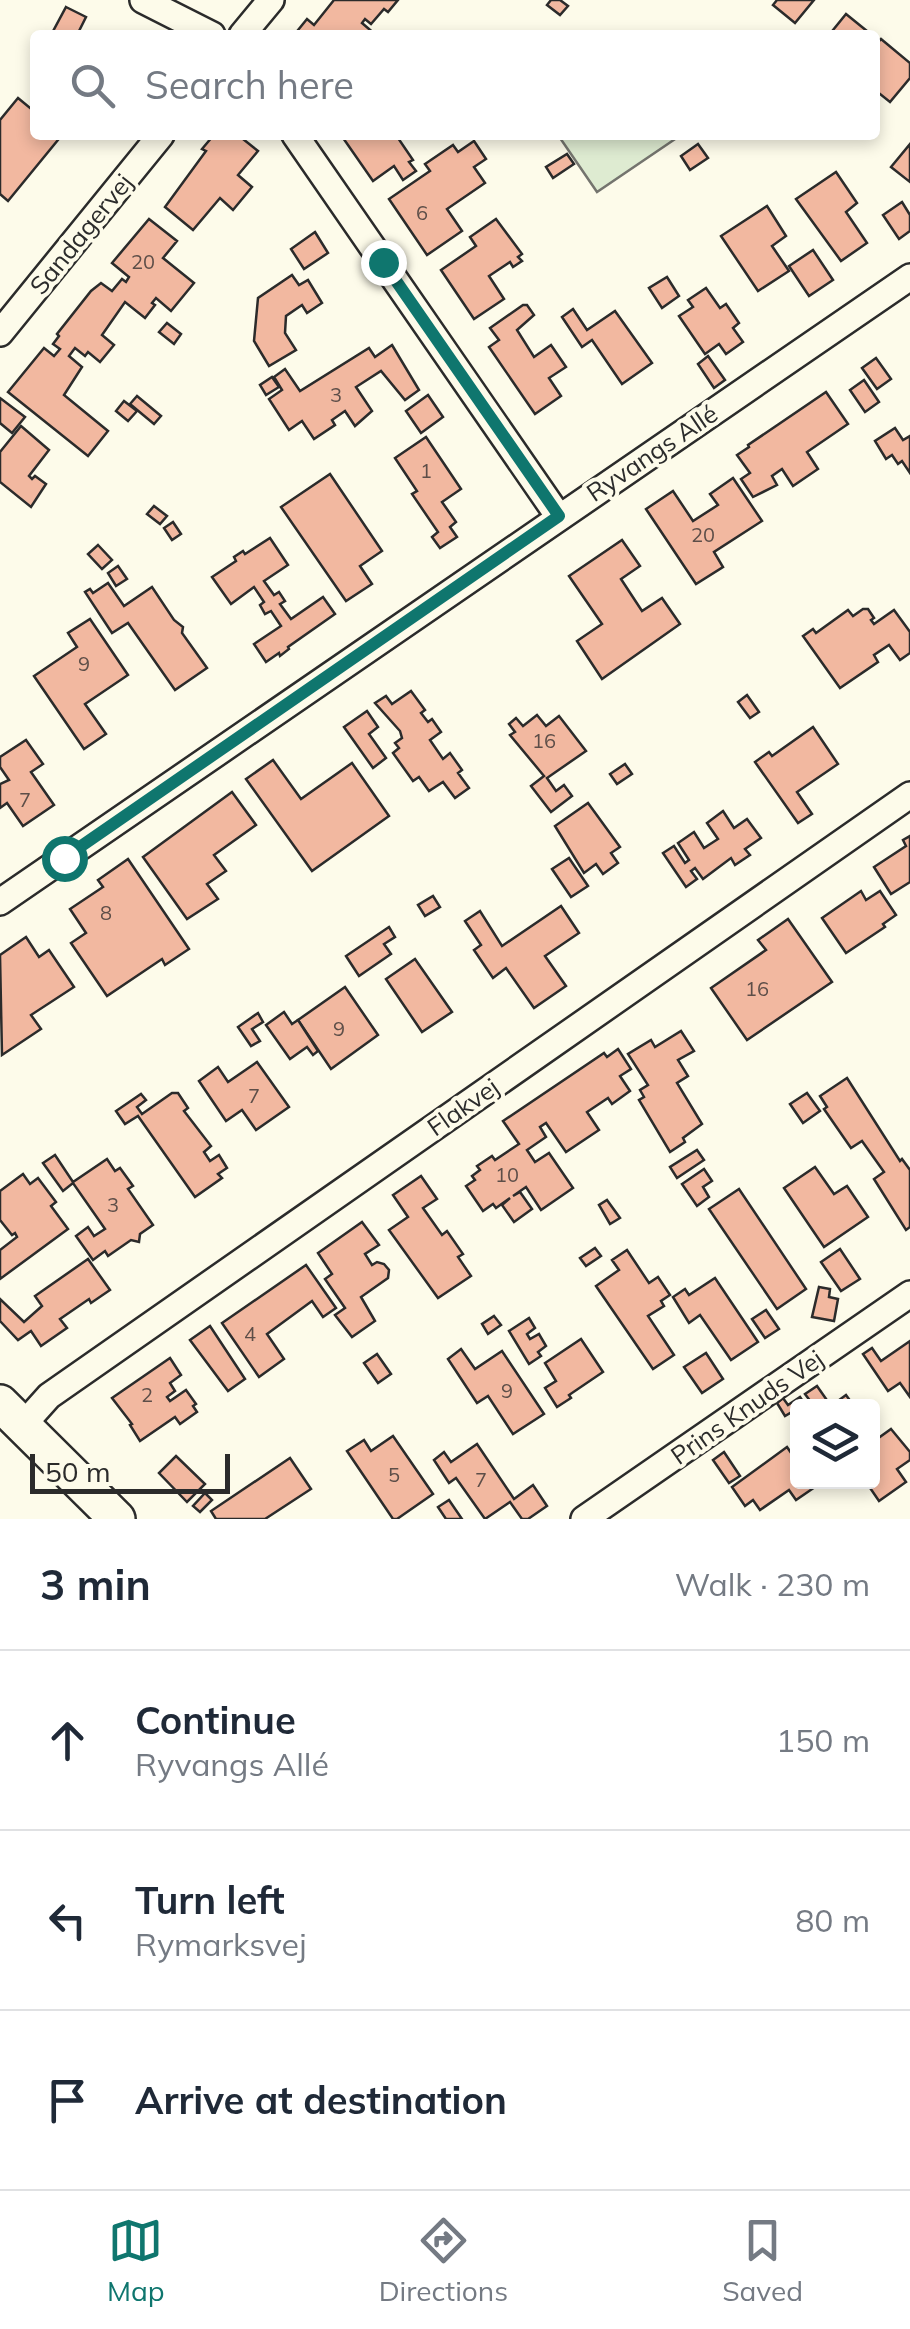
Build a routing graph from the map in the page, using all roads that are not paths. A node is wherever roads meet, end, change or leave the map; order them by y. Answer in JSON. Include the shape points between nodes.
{"nodes":[{"id":1,"x":143,"y":0,"type":"edge"},
{"id":2,"x":271,"y":0,"type":"edge"},
{"id":3,"x":202,"y":30,"type":"edge"},
{"id":4,"x":246,"y":30,"type":"edge"},
{"id":5,"x":157,"y":140,"type":"edge"},
{"id":6,"x":298,"y":140,"type":"edge"},
{"id":7,"x":910,"y":277,"type":"edge"},
{"id":8,"x":0,"y":334,"type":"edge"},
{"id":9,"x":559,"y":516,"type":"junction"},
{"id":10,"x":910,"y":795,"type":"edge"},
{"id":11,"x":0,"y":902,"type":"edge"},
{"id":12,"x":910,"y":1294,"type":"edge"},
{"id":13,"x":11,"y":1414,"type":"edge"},
{"id":14,"x":117,"y":1519,"type":"edge"},
{"id":15,"x":584,"y":1519,"type":"edge"}],
"edges":[{"from":1,"to":3,"type":"street"},
{"from":2,"to":4,"type":"street"},
{"from":5,"to":8,"type":"street","name":"Sandagervej"},
{"from":6,"to":9,"type":"street"},
{"from":7,"to":9,"type":"street","name":"Ryvangs Allé"},
{"from":9,"to":11,"type":"street","name":"Ryvangs Allé"},
{"from":10,"to":13,"type":"street","name":"Flakvej","via":[[49,1396]]},
{"from":12,"to":15,"type":"street","name":"Prins Knuds Vej"},
{"from":13,"to":14,"type":"street"}]}
